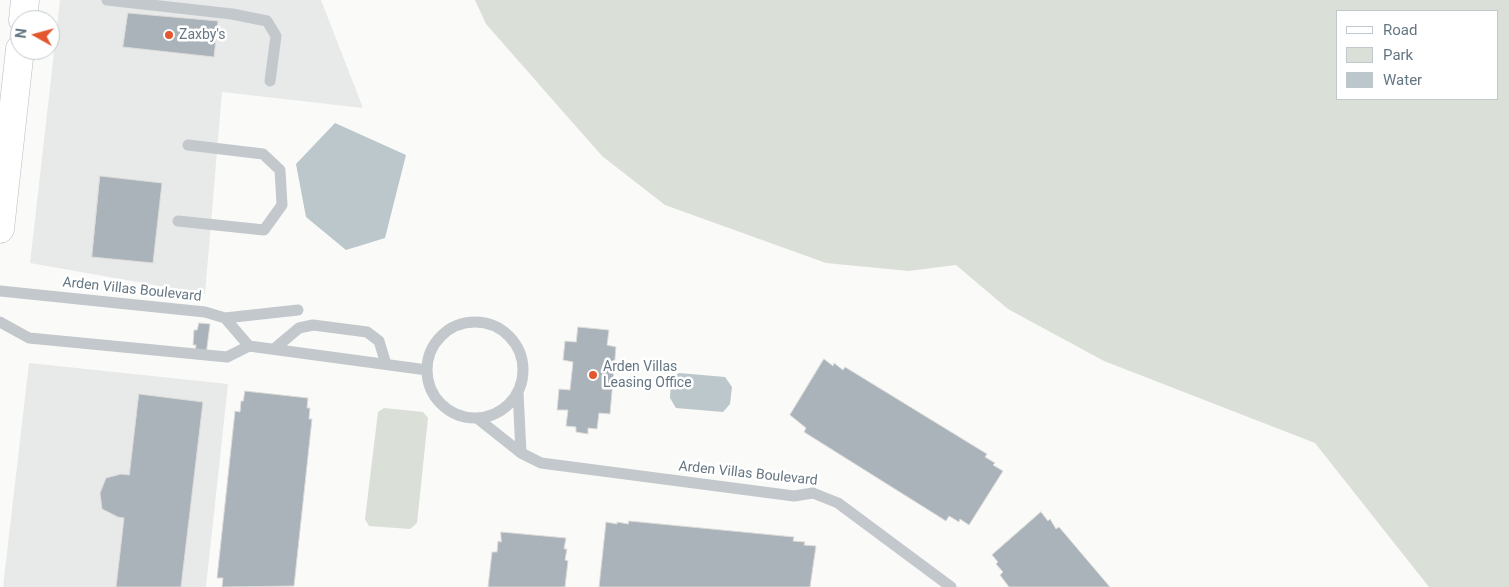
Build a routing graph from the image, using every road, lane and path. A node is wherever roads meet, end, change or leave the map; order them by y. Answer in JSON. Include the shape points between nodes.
{"nodes":[{"id":1,"x":107,"y":0,"type":"edge"},
{"id":2,"x":19,"y":60,"type":"edge"},
{"id":3,"x":270,"y":81,"type":"dead end"},
{"id":4,"x":188,"y":145,"type":"dead end"},
{"id":5,"x":178,"y":221,"type":"dead end"},
{"id":6,"x":0,"y":229,"type":"edge"},
{"id":7,"x":0,"y":291,"type":"edge"},
{"id":8,"x":298,"y":310,"type":"dead end"},
{"id":9,"x":225,"y":318,"type":"junction"},
{"id":10,"x":0,"y":322,"type":"edge"},
{"id":11,"x":249,"y":346,"type":"junction"},
{"id":12,"x":274,"y":349,"type":"junction"},
{"id":13,"x":386,"y":364,"type":"junction"},
{"id":14,"x":426,"y":370,"type":"junction"},
{"id":15,"x":518,"y":392,"type":"junction"},
{"id":16,"x":478,"y":418,"type":"junction"},
{"id":17,"x":522,"y":453,"type":"junction"},
{"id":18,"x":948,"y":586,"type":"edge"}],
"edges":[{"from":1,"to":3,"type":"lane","via":[[267,21],[276,36]]},
{"from":2,"to":6,"type":"main road"},
{"from":4,"to":5,"type":"lane","via":[[263,154],[280,170],[282,204],[264,230]]},
{"from":7,"to":9,"type":"lane","name":"Arden Villas Boulevard","via":[[205,312]]},
{"from":8,"to":9,"type":"lane"},
{"from":9,"to":11,"type":"lane"},
{"from":10,"to":11,"type":"lane","via":[[29,338],[192,355],[227,357]]},
{"from":11,"to":12,"type":"lane"},
{"from":12,"to":13,"type":"lane"},
{"from":12,"to":13,"type":"lane","via":[[299,328],[313,325],[367,332],[379,341]]},
{"from":13,"to":14,"type":"lane"},
{"from":14,"to":15,"type":"lane","via":[[431,352],[447,331],[462,324],[478,322],[508,334],[517,347],[523,377]]},
{"from":14,"to":16,"type":"lane","name":"Arden Villas Boulevard","via":[[439,401],[463,416]]},
{"from":15,"to":16,"type":"lane","via":[[501,410]]},
{"from":15,"to":17,"type":"lane"},
{"from":16,"to":17,"type":"lane","name":"Arden Villas Boulevard"},
{"from":17,"to":18,"type":"lane","name":"Arden Villas Boulevard","via":[[550,465],[794,496],[813,494],[838,503]]}]}
